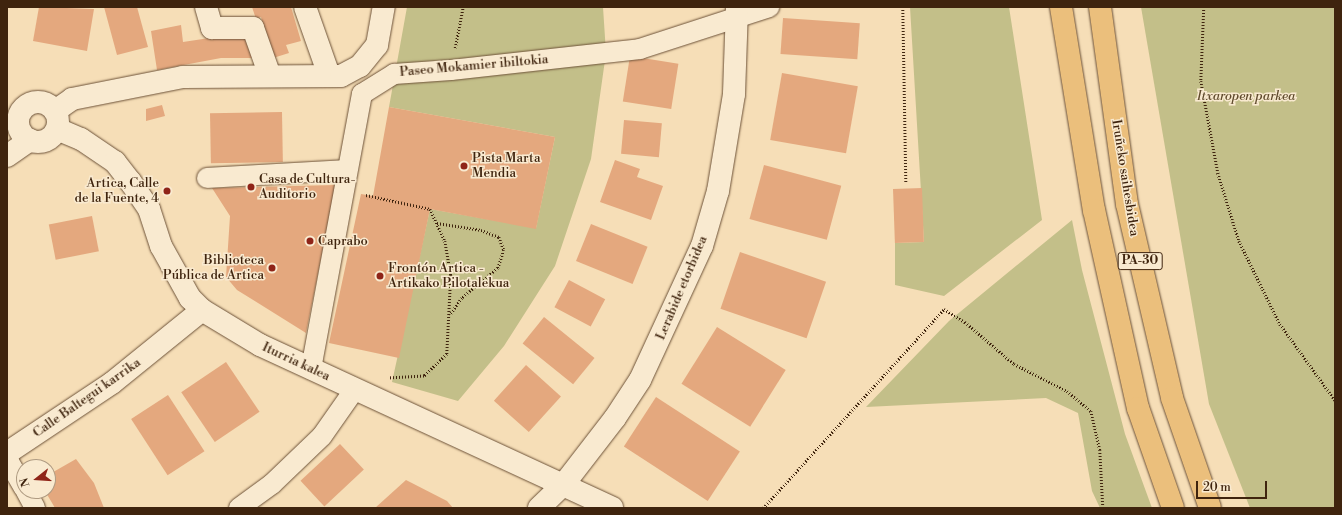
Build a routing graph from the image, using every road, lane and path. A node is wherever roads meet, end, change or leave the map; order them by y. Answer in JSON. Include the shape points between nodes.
{"nodes":[{"id":1,"x":206,"y":7,"type":"edge"},
{"id":2,"x":305,"y":7,"type":"edge"},
{"id":3,"x":384,"y":7,"type":"edge"},
{"id":4,"x":463,"y":7,"type":"edge"},
{"id":5,"x":769,"y":7,"type":"edge"},
{"id":6,"x":903,"y":7,"type":"edge"},
{"id":7,"x":1061,"y":7,"type":"edge"},
{"id":8,"x":1100,"y":7,"type":"edge"},
{"id":9,"x":1204,"y":7,"type":"edge"},
{"id":10,"x":738,"y":12,"type":"edge"},
{"id":11,"x":451,"y":70,"type":"junction"},
{"id":12,"x":270,"y":76,"type":"junction"},
{"id":13,"x":329,"y":76,"type":"junction"},
{"id":14,"x":14,"y":110,"type":"edge"},
{"id":15,"x":56,"y":120,"type":"junction"},
{"id":16,"x":30,"y":140,"type":"junction"},
{"id":17,"x":7,"y":156,"type":"edge"},
{"id":18,"x":347,"y":170,"type":"junction"},
{"id":19,"x":207,"y":178,"type":"dead end"},
{"id":20,"x":906,"y":183,"type":"dead end"},
{"id":21,"x":343,"y":192,"type":"junction"},
{"id":22,"x":437,"y":223,"type":"junction"},
{"id":23,"x":202,"y":310,"type":"junction"},
{"id":24,"x":450,"y":315,"type":"junction"},
{"id":25,"x":311,"y":369,"type":"junction"},
{"id":26,"x":355,"y":389,"type":"junction"},
{"id":27,"x":1335,"y":400,"type":"edge"},
{"id":28,"x":7,"y":453,"type":"edge"},
{"id":29,"x":7,"y":464,"type":"edge"},
{"id":30,"x":16,"y":474,"type":"edge"},
{"id":31,"x":564,"y":484,"type":"junction"},
{"id":32,"x":30,"y":499,"type":"edge"},
{"id":33,"x":35,"y":508,"type":"edge"},
{"id":34,"x":239,"y":508,"type":"edge"},
{"id":35,"x":538,"y":508,"type":"edge"},
{"id":36,"x":612,"y":508,"type":"edge"},
{"id":37,"x":763,"y":508,"type":"edge"},
{"id":38,"x":1103,"y":508,"type":"edge"},
{"id":39,"x":1173,"y":508,"type":"edge"},
{"id":40,"x":1210,"y":508,"type":"edge"}],
"edges":[{"from":1,"to":12,"type":"street","via":[[212,28],[253,28]]},
{"from":2,"to":13,"type":"street"},
{"from":3,"to":13,"type":"street","via":[[377,45],[360,66],[341,76]]},
{"from":4,"to":11,"type":"path"},
{"from":5,"to":10,"type":"street","name":"Paseo Mokamier ibiltokia"},
{"from":6,"to":20,"type":"path"},
{"from":7,"to":39,"type":"highway","number":"PA-30","via":[[1099,233],[1138,408]]},
{"from":8,"to":40,"type":"highway","name":"Iruñeko saihesbidea","number":"PA-30","via":[[1129,212],[1172,398]]},
{"from":9,"to":27,"type":"path","via":[[1201,81],[1218,173],[1239,242],[1280,324]]},
{"from":10,"to":11,"type":"street","name":"Paseo Mokamier ibiltokia","via":[[640,49]]},
{"from":10,"to":31,"type":"street","name":"Lerabide etorbidea","via":[[734,94],[718,191],[702,246],[640,380],[615,418]]},
{"from":11,"to":18,"type":"street","name":"Paseo Mokamier ibiltokia","via":[[394,74],[362,94]]},
{"from":12,"to":13,"type":"street"},
{"from":12,"to":15,"type":"street","via":[[183,77],[72,99]]},
{"from":14,"to":15,"type":"street","via":[[38,102],[46,104]]},
{"from":14,"to":16,"type":"street","via":[[19,128]]},
{"from":15,"to":16,"type":"street","via":[[46,141]]},
{"from":15,"to":23,"type":"street","name":"Iturria kalea","via":[[109,158],[130,181],[149,209],[161,246],[190,298]]},
{"from":16,"to":17,"type":"street"},
{"from":18,"to":19,"type":"street"},
{"from":18,"to":21,"type":"street","name":"Paseo Mokamier ibiltokia"},
{"from":21,"to":22,"type":"path","via":[[430,209]]},
{"from":21,"to":25,"type":"street","name":"Paseo Mokamier ibiltokia"},
{"from":22,"to":24,"type":"path","via":[[452,275]]},
{"from":22,"to":24,"type":"path","via":[[481,230],[499,237],[504,250],[498,268],[462,298]]},
{"from":23,"to":25,"type":"street","name":"Iturria kalea","via":[[235,332]]},
{"from":23,"to":28,"type":"street","name":"Calle Baltegui karrika","via":[[112,382]]},
{"from":24,"to":26,"type":"path","via":[[446,354],[424,376],[376,378]]},
{"from":25,"to":26,"type":"street","name":"Iturria kalea"},
{"from":26,"to":31,"type":"street","name":"Iturria kalea"},
{"from":26,"to":34,"type":"street","via":[[322,436],[272,484]]},
{"from":29,"to":30,"type":"street","via":[[9,462]]},
{"from":31,"to":35,"type":"street","name":"Lerabide etorbidea"},
{"from":31,"to":36,"type":"street","name":"Iturria kalea"},
{"from":32,"to":33,"type":"street"},
{"from":37,"to":38,"type":"path","via":[[944,309],[965,322],[1014,364],[1067,391],[1091,411],[1100,450]]}]}
